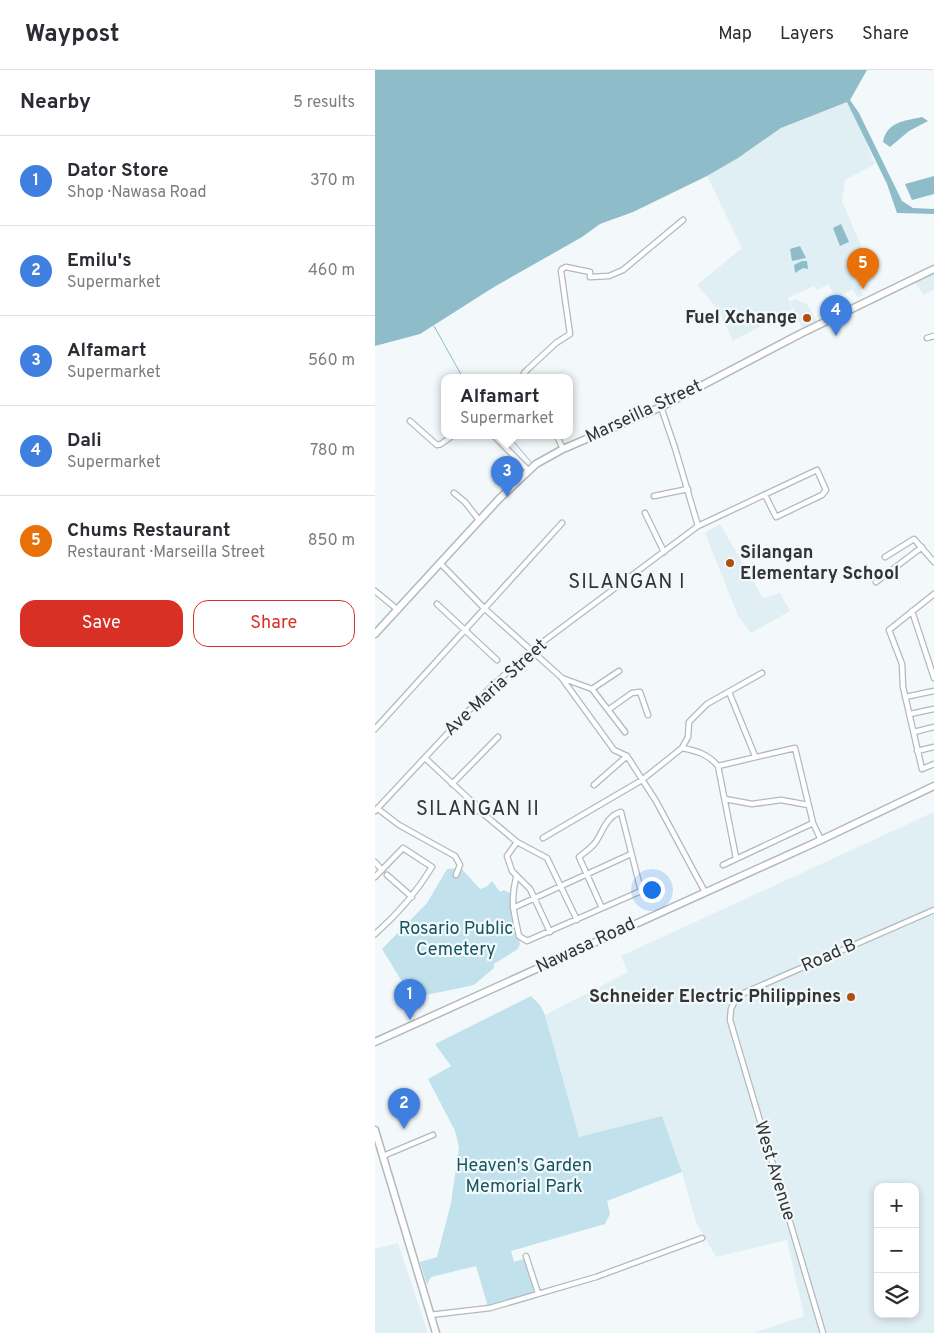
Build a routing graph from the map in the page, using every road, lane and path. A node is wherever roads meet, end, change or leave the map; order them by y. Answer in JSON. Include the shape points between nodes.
{"nodes":[{"id":1,"x":683,"y":220,"type":"dead end"},
{"id":2,"x":934,"y":269,"type":"edge"},
{"id":3,"x":934,"y":336,"type":"edge"},
{"id":4,"x":927,"y":338,"type":"dead end"},
{"id":5,"x":526,"y":374,"type":"edge"},
{"id":6,"x":661,"y":407,"type":"junction"},
{"id":7,"x":410,"y":421,"type":"dead end"},
{"id":8,"x":448,"y":439,"type":"edge"},
{"id":9,"x":497,"y":439,"type":"edge"},
{"id":10,"x":558,"y":439,"type":"edge"},
{"id":11,"x":563,"y":449,"type":"junction"},
{"id":12,"x":528,"y":470,"type":"junction"},
{"id":13,"x":688,"y":490,"type":"junction"},
{"id":14,"x":454,"y":493,"type":"dead end"},
{"id":15,"x":765,"y":495,"type":"junction"},
{"id":16,"x":654,"y":496,"type":"dead end"},
{"id":17,"x":645,"y":512,"type":"dead end"},
{"id":18,"x":479,"y":520,"type":"junction"},
{"id":19,"x":563,"y":523,"type":"dead end"},
{"id":20,"x":698,"y":526,"type":"junction"},
{"id":21,"x":922,"y":547,"type":"junction"},
{"id":22,"x":664,"y":552,"type":"junction"},
{"id":23,"x":885,"y":557,"type":"dead end"},
{"id":24,"x":934,"y":562,"type":"edge"},
{"id":25,"x":440,"y":563,"type":"junction"},
{"id":26,"x":876,"y":582,"type":"dead end"},
{"id":27,"x":375,"y":591,"type":"edge"},
{"id":28,"x":934,"y":596,"type":"edge"},
{"id":29,"x":437,"y":604,"type":"dead end"},
{"id":30,"x":484,"y":608,"type":"junction"},
{"id":31,"x":397,"y":610,"type":"junction"},
{"id":32,"x":912,"y":611,"type":"junction"},
{"id":33,"x":465,"y":629,"type":"junction"},
{"id":34,"x":375,"y":634,"type":"edge"},
{"id":35,"x":532,"y":650,"type":"junction"},
{"id":36,"x":934,"y":654,"type":"edge"},
{"id":37,"x":929,"y":658,"type":"junction"},
{"id":38,"x":497,"y":660,"type":"dead end"},
{"id":39,"x":619,"y":671,"type":"dead end"},
{"id":40,"x":762,"y":673,"type":"dead end"},
{"id":41,"x":561,"y":677,"type":"junction"},
{"id":42,"x":934,"y":678,"type":"edge"},
{"id":43,"x":592,"y":689,"type":"junction"},
{"id":44,"x":934,"y":691,"type":"edge"},
{"id":45,"x":729,"y":692,"type":"junction"},
{"id":46,"x":905,"y":697,"type":"junction"},
{"id":47,"x":934,"y":709,"type":"edge"},
{"id":48,"x":608,"y":710,"type":"junction"},
{"id":49,"x":910,"y":714,"type":"junction"},
{"id":50,"x":648,"y":715,"type":"dead end"},
{"id":51,"x":934,"y":727,"type":"edge"},
{"id":52,"x":375,"y":729,"type":"edge"},
{"id":53,"x":625,"y":732,"type":"dead end"},
{"id":54,"x":913,"y":732,"type":"junction"},
{"id":55,"x":498,"y":738,"type":"dead end"},
{"id":56,"x":934,"y":747,"type":"edge"},
{"id":57,"x":682,"y":748,"type":"junction"},
{"id":58,"x":917,"y":751,"type":"junction"},
{"id":59,"x":627,"y":756,"type":"junction"},
{"id":60,"x":755,"y":756,"type":"junction"},
{"id":61,"x":425,"y":758,"type":"junction"},
{"id":62,"x":934,"y":764,"type":"edge"},
{"id":63,"x":718,"y":766,"type":"junction"},
{"id":64,"x":642,"y":780,"type":"junction"},
{"id":65,"x":452,"y":784,"type":"junction"},
{"id":66,"x":595,"y":785,"type":"dead end"},
{"id":67,"x":934,"y":786,"type":"edge"},
{"id":68,"x":725,"y":799,"type":"junction"},
{"id":69,"x":808,"y":804,"type":"junction"},
{"id":70,"x":376,"y":810,"type":"edge"},
{"id":71,"x":813,"y":823,"type":"junction"},
{"id":72,"x":543,"y":838,"type":"dead end"},
{"id":73,"x":821,"y":840,"type":"junction"},
{"id":74,"x":517,"y":842,"type":"junction"},
{"id":75,"x":631,"y":854,"type":"junction"},
{"id":76,"x":736,"y":858,"type":"junction"},
{"id":77,"x":375,"y":862,"type":"edge"},
{"id":78,"x":723,"y":865,"type":"dead end"},
{"id":79,"x":382,"y":870,"type":"junction"},
{"id":80,"x":387,"y":875,"type":"dead end"},
{"id":81,"x":456,"y":875,"type":"dead end"},
{"id":82,"x":586,"y":875,"type":"junction"},
{"id":83,"x":375,"y":878,"type":"edge"},
{"id":84,"x":516,"y":878,"type":"junction"},
{"id":85,"x":561,"y":887,"type":"junction"},
{"id":86,"x":705,"y":892,"type":"junction"},
{"id":87,"x":412,"y":897,"type":"junction"},
{"id":88,"x":535,"y":900,"type":"junction"},
{"id":89,"x":513,"y":908,"type":"junction"},
{"id":90,"x":602,"y":908,"type":"junction"},
{"id":91,"x":934,"y":910,"type":"edge"},
{"id":92,"x":577,"y":920,"type":"junction"},
{"id":93,"x":550,"y":932,"type":"junction"},
{"id":94,"x":375,"y":934,"type":"edge"},
{"id":95,"x":731,"y":1009,"type":"joint"},
{"id":96,"x":375,"y":1042,"type":"edge"},
{"id":97,"x":375,"y":1130,"type":"edge"},
{"id":98,"x":433,"y":1135,"type":"dead end"},
{"id":99,"x":383,"y":1156,"type":"junction"},
{"id":100,"x":702,"y":1238,"type":"dead end"},
{"id":101,"x":527,"y":1256,"type":"dead end"},
{"id":102,"x":538,"y":1293,"type":"junction"},
{"id":103,"x":430,"y":1315,"type":"junction"},
{"id":104,"x":436,"y":1333,"type":"edge"},
{"id":105,"x":823,"y":1333,"type":"edge"}],
"edges":[{"from":1,"to":5,"type":"street","via":[[623,270],[609,276],[590,277],[590,272],[562,269],[570,334],[556,343]]},
{"from":2,"to":6,"type":"main road","name":"Marseilla Street"},
{"from":3,"to":4,"type":"street"},
{"from":6,"to":11,"type":"main road","name":"Marseilla Street"},
{"from":6,"to":13,"type":"street"},
{"from":7,"to":8,"type":"street","via":[[437,445]]},
{"from":9,"to":12,"type":"street"},
{"from":10,"to":11,"type":"street"},
{"from":11,"to":12,"type":"main road","name":"Marseilla Street"},
{"from":12,"to":18,"type":"main road","name":"Marseilla Street"},
{"from":13,"to":16,"type":"street"},
{"from":13,"to":20,"type":"street"},
{"from":14,"to":18,"type":"street"},
{"from":15,"to":15,"type":"street","name":"Ave Maria Street","via":[[817,470],[826,490],[776,517]]},
{"from":15,"to":20,"type":"street","name":"Ave Maria Street"},
{"from":17,"to":22,"type":"street"},
{"from":18,"to":25,"type":"main road","name":"Marseilla Street"},
{"from":19,"to":30,"type":"street"},
{"from":20,"to":22,"type":"street","name":"Ave Maria Street"},
{"from":21,"to":23,"type":"street","via":[[914,539]]},
{"from":21,"to":24,"type":"street"},
{"from":21,"to":26,"type":"street"},
{"from":22,"to":35,"type":"street","name":"Ave Maria Street"},
{"from":25,"to":30,"type":"street"},
{"from":25,"to":31,"type":"main road","name":"Marseilla Street"},
{"from":27,"to":31,"type":"street"},
{"from":28,"to":32,"type":"street"},
{"from":29,"to":33,"type":"street"},
{"from":30,"to":33,"type":"street"},
{"from":30,"to":35,"type":"street"},
{"from":31,"to":34,"type":"main road","name":"Marseilla Street"},
{"from":32,"to":37,"type":"street"},
{"from":32,"to":46,"type":"street","via":[[889,630],[902,664]]},
{"from":33,"to":38,"type":"street"},
{"from":33,"to":52,"type":"street"},
{"from":35,"to":41,"type":"street"},
{"from":35,"to":61,"type":"street","name":"Ave Maria Street","via":[[490,688]]},
{"from":36,"to":37,"type":"street"},
{"from":37,"to":42,"type":"street"},
{"from":39,"to":43,"type":"street"},
{"from":40,"to":45,"type":"street"},
{"from":41,"to":43,"type":"street"},
{"from":41,"to":59,"type":"street","via":[[614,750]]},
{"from":43,"to":48,"type":"street"},
{"from":44,"to":46,"type":"street"},
{"from":45,"to":57,"type":"street","via":[[707,704],[689,722]]},
{"from":45,"to":60,"type":"street"},
{"from":46,"to":49,"type":"street"},
{"from":47,"to":49,"type":"street"},
{"from":48,"to":50,"type":"street","via":[[632,693],[640,692]]},
{"from":48,"to":53,"type":"street"},
{"from":49,"to":54,"type":"street"},
{"from":51,"to":54,"type":"street"},
{"from":54,"to":58,"type":"street"},
{"from":55,"to":65,"type":"street"},
{"from":56,"to":58,"type":"street"},
{"from":57,"to":63,"type":"street","via":[[698,751]]},
{"from":57,"to":64,"type":"street"},
{"from":58,"to":62,"type":"street","via":[[922,769]]},
{"from":59,"to":64,"type":"street"},
{"from":59,"to":66,"type":"street"},
{"from":60,"to":63,"type":"street"},
{"from":60,"to":69,"type":"street","via":[[791,747],[796,749]]},
{"from":61,"to":65,"type":"street"},
{"from":61,"to":70,"type":"street","name":"Ave Maria Street"},
{"from":63,"to":68,"type":"street"},
{"from":64,"to":72,"type":"street"},
{"from":64,"to":86,"type":"street"},
{"from":65,"to":74,"type":"street"},
{"from":67,"to":73,"type":"main road","name":"Nawasa Road"},
{"from":68,"to":69,"type":"street","via":[[752,804],[781,800]]},
{"from":68,"to":76,"type":"street"},
{"from":69,"to":71,"type":"street"},
{"from":70,"to":81,"type":"street","via":[[455,856],[460,865]]},
{"from":71,"to":73,"type":"street"},
{"from":71,"to":76,"type":"street"},
{"from":73,"to":86,"type":"main road","name":"Nawasa Road"},
{"from":74,"to":84,"type":"street","via":[[507,856]]},
{"from":74,"to":85,"type":"street","via":[[547,858]]},
{"from":75,"to":82,"type":"street"},
{"from":75,"to":82,"type":"street","via":[[621,812],[617,813],[579,857]]},
{"from":75,"to":90,"type":"street","via":[[641,891]]},
{"from":76,"to":78,"type":"street"},
{"from":77,"to":79,"type":"street"},
{"from":79,"to":83,"type":"street"},
{"from":79,"to":87,"type":"street","via":[[403,848],[432,867]]},
{"from":80,"to":87,"type":"street"},
{"from":82,"to":85,"type":"street"},
{"from":82,"to":90,"type":"street"},
{"from":84,"to":88,"type":"street","via":[[523,882]]},
{"from":84,"to":89,"type":"street","via":[[511,895]]},
{"from":85,"to":88,"type":"street"},
{"from":85,"to":92,"type":"street"},
{"from":86,"to":96,"type":"main road","name":"Nawasa Road"},
{"from":87,"to":94,"type":"street"},
{"from":88,"to":89,"type":"street"},
{"from":88,"to":93,"type":"street"},
{"from":89,"to":93,"type":"street","via":[[521,939],[527,941]]},
{"from":90,"to":92,"type":"street"},
{"from":91,"to":95,"type":"street","name":"Road B","via":[[737,996]]},
{"from":92,"to":93,"type":"street"},
{"from":95,"to":105,"type":"street","name":"West Avenue","via":[[729,1020]]},
{"from":97,"to":99,"type":"main road"},
{"from":98,"to":99,"type":"street"},
{"from":99,"to":103,"type":"main road"},
{"from":100,"to":102,"type":"street","via":[[596,1277]]},
{"from":101,"to":102,"type":"street"},
{"from":102,"to":103,"type":"street","via":[[490,1308]]},
{"from":103,"to":104,"type":"main road"}]}
